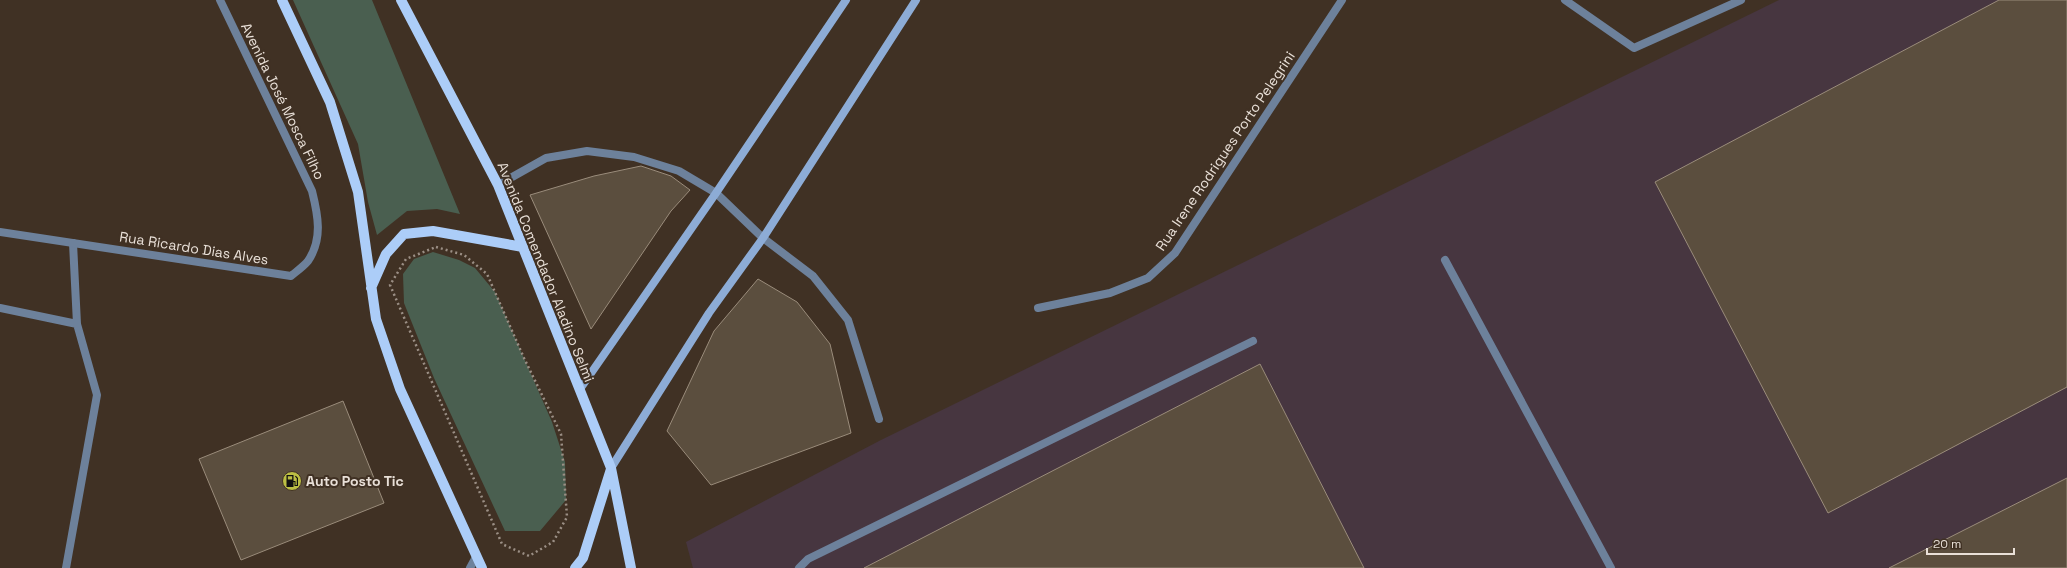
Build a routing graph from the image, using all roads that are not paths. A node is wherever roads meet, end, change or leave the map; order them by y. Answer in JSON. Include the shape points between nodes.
{"nodes":[{"id":1,"x":220,"y":0,"type":"edge"},
{"id":2,"x":282,"y":0,"type":"edge"},
{"id":3,"x":401,"y":0,"type":"edge"},
{"id":4,"x":846,"y":0,"type":"edge"},
{"id":5,"x":916,"y":0,"type":"edge"},
{"id":6,"x":1342,"y":0,"type":"edge"},
{"id":7,"x":1565,"y":0,"type":"edge"},
{"id":8,"x":1741,"y":0,"type":"edge"},
{"id":9,"x":498,"y":185,"type":"junction"},
{"id":10,"x":312,"y":191,"type":"joint"},
{"id":11,"x":716,"y":193,"type":"junction"},
{"id":12,"x":0,"y":232,"type":"edge"},
{"id":13,"x":763,"y":238,"type":"junction"},
{"id":14,"x":73,"y":243,"type":"junction"},
{"id":15,"x":523,"y":247,"type":"junction"},
{"id":16,"x":1445,"y":260,"type":"dead end"},
{"id":17,"x":370,"y":288,"type":"junction"},
{"id":18,"x":0,"y":308,"type":"edge"},
{"id":19,"x":1038,"y":308,"type":"dead end"},
{"id":20,"x":77,"y":324,"type":"junction"},
{"id":21,"x":1253,"y":341,"type":"dead end"},
{"id":22,"x":580,"y":390,"type":"junction"},
{"id":23,"x":879,"y":419,"type":"dead end"},
{"id":24,"x":611,"y":468,"type":"junction"},
{"id":25,"x":476,"y":557,"type":"junction"},
{"id":26,"x":66,"y":568,"type":"edge"},
{"id":27,"x":470,"y":568,"type":"edge"},
{"id":28,"x":482,"y":568,"type":"edge"},
{"id":29,"x":575,"y":568,"type":"edge"},
{"id":30,"x":631,"y":568,"type":"edge"},
{"id":31,"x":799,"y":568,"type":"edge"},
{"id":32,"x":1612,"y":568,"type":"edge"}],
"edges":[{"from":1,"to":10,"type":"street","name":"Avenida José Mosca Filho"},
{"from":2,"to":17,"type":"main road","via":[[330,102],[358,192]]},
{"from":3,"to":9,"type":"main road","name":"Avenida Comendador Aladino Selmi"},
{"from":4,"to":11,"type":"main road"},
{"from":5,"to":13,"type":"main road"},
{"from":6,"to":19,"type":"street","name":"Rua Irene Rodrigues Porto Pelegrini","via":[[1175,253],[1148,278],[1110,293]]},
{"from":7,"to":8,"type":"street","via":[[1634,48]]},
{"from":9,"to":11,"type":"street","via":[[546,158],[587,151],[634,157],[679,171]]},
{"from":9,"to":15,"type":"main road","name":"Avenida Comendador Aladino Selmi"},
{"from":10,"to":14,"type":"street","name":"Rua Ricardo Dias Alves","via":[[317,214],[318,239],[308,261],[292,276]]},
{"from":11,"to":13,"type":"street"},
{"from":11,"to":22,"type":"main road"},
{"from":12,"to":14,"type":"street","name":"Rua Ricardo Dias Alves"},
{"from":13,"to":23,"type":"street","via":[[812,276],[848,320]]},
{"from":13,"to":24,"type":"main road","via":[[709,313]]},
{"from":14,"to":20,"type":"street"},
{"from":15,"to":17,"type":"main road","via":[[433,231],[404,234],[386,254]]},
{"from":15,"to":22,"type":"main road","name":"Avenida Comendador Aladino Selmi"},
{"from":16,"to":32,"type":"street"},
{"from":17,"to":25,"type":"main road","via":[[376,319],[400,389]]},
{"from":18,"to":20,"type":"street"},
{"from":20,"to":26,"type":"street","via":[[97,395]]},
{"from":21,"to":31,"type":"street","via":[[808,559]]},
{"from":22,"to":24,"type":"main road","name":"Avenida Comendador Aladino Selmi"},
{"from":24,"to":29,"type":"main road","via":[[583,558]]},
{"from":24,"to":30,"type":"main road","name":"Avenida Comendador Aladino Selmi"},
{"from":25,"to":27,"type":"street"},
{"from":25,"to":28,"type":"main road"}]}
